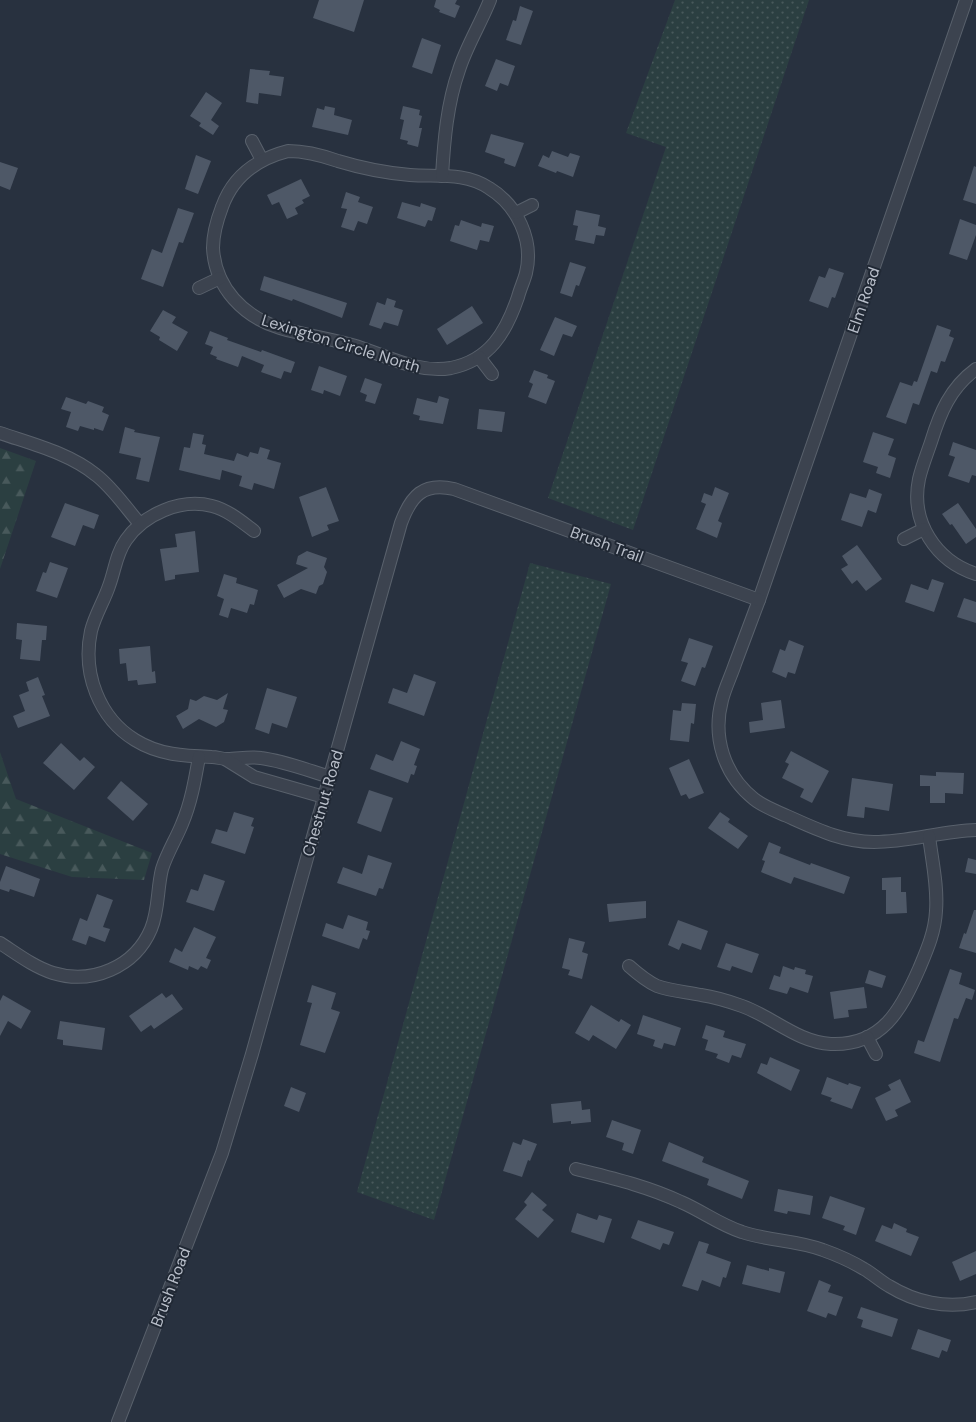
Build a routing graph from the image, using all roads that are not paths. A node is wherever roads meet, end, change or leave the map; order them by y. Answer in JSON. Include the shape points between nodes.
{"nodes":[{"id":1,"x":490,"y":0,"type":"edge"},
{"id":2,"x":966,"y":0,"type":"edge"},
{"id":3,"x":252,"y":141,"type":"dead end"},
{"id":4,"x":262,"y":160,"type":"junction"},
{"id":5,"x":442,"y":176,"type":"junction"},
{"id":6,"x":532,"y":205,"type":"dead end"},
{"id":7,"x":516,"y":213,"type":"junction"},
{"id":8,"x":220,"y":278,"type":"junction"},
{"id":9,"x":199,"y":288,"type":"dead end"},
{"id":10,"x":479,"y":357,"type":"junction"},
{"id":11,"x":976,"y":369,"type":"edge"},
{"id":12,"x":492,"y":374,"type":"dead end"},
{"id":13,"x":0,"y":433,"type":"edge"},
{"id":14,"x":454,"y":489,"type":"joint"},
{"id":15,"x":140,"y":524,"type":"junction"},
{"id":16,"x":924,"y":530,"type":"junction"},
{"id":17,"x":254,"y":532,"type":"dead end"},
{"id":18,"x":904,"y":539,"type":"dead end"},
{"id":19,"x":976,"y":574,"type":"edge"},
{"id":20,"x":759,"y":600,"type":"junction"},
{"id":21,"x":199,"y":757,"type":"junction"},
{"id":22,"x":225,"y":759,"type":"junction"},
{"id":23,"x":330,"y":777,"type":"junction"},
{"id":24,"x":324,"y":797,"type":"junction"},
{"id":25,"x":976,"y":830,"type":"edge"},
{"id":26,"x":929,"y":836,"type":"junction"},
{"id":27,"x":0,"y":943,"type":"edge"},
{"id":28,"x":629,"y":966,"type":"dead end"},
{"id":29,"x":867,"y":1037,"type":"junction"},
{"id":30,"x":876,"y":1054,"type":"dead end"},
{"id":31,"x":222,"y":1153,"type":"joint"},
{"id":32,"x":576,"y":1169,"type":"dead end"},
{"id":33,"x":976,"y":1302,"type":"edge"},
{"id":34,"x":118,"y":1422,"type":"edge"}],
"edges":[{"from":1,"to":5,"type":"street","via":[[452,91]]},
{"from":2,"to":20,"type":"street","name":"Elm Road"},
{"from":3,"to":4,"type":"street"},
{"from":4,"to":5,"type":"street","name":"Lexington Circle North","via":[[288,151],[302,151],[380,171]]},
{"from":4,"to":8,"type":"street","name":"Lexington Circle North","via":[[239,177],[224,203],[214,233],[213,248]]},
{"from":5,"to":7,"type":"street","name":"Lexington Circle North","via":[[480,183],[499,195]]},
{"from":6,"to":7,"type":"street"},
{"from":7,"to":10,"type":"street","name":"Lexington Circle North","via":[[527,246],[526,272],[505,330]]},
{"from":8,"to":9,"type":"street"},
{"from":8,"to":10,"type":"street","name":"Lexington Circle North","via":[[232,299],[242,308],[280,328],[351,344],[401,363],[431,369],[456,367]]},
{"from":10,"to":12,"type":"street"},
{"from":11,"to":16,"type":"street","via":[[951,394],[937,422],[919,479],[917,498]]},
{"from":13,"to":15,"type":"street","via":[[84,466],[104,483]]},
{"from":14,"to":20,"type":"street","name":"Brush Trail"},
{"from":14,"to":23,"type":"street","name":"Chestnut Road","via":[[444,486],[424,490],[416,495],[405,512]]},
{"from":15,"to":17,"type":"street","via":[[171,508],[204,504],[222,510]]},
{"from":15,"to":21,"type":"street","via":[[120,549],[109,587],[94,621],[89,651],[91,676],[102,706],[134,739],[163,752]]},
{"from":16,"to":18,"type":"street"},
{"from":16,"to":19,"type":"street","via":[[948,560]]},
{"from":20,"to":26,"type":"street","name":"Elm Road","via":[[718,718],[720,748],[732,775],[743,789],[765,806],[836,837],[874,842]]},
{"from":21,"to":22,"type":"street"},
{"from":21,"to":27,"type":"street","via":[[185,816],[162,869],[154,921],[147,938],[134,954],[100,974],[71,977],[42,969]]},
{"from":22,"to":23,"type":"street","via":[[260,757]]},
{"from":22,"to":24,"type":"street","via":[[254,777]]},
{"from":23,"to":24,"type":"street","name":"Chestnut Road"},
{"from":24,"to":31,"type":"street","name":"Chestnut Road"},
{"from":25,"to":26,"type":"street","name":"Elm Road"},
{"from":26,"to":29,"type":"street","via":[[936,893],[933,930],[906,998],[885,1026]]},
{"from":28,"to":29,"type":"street","via":[[659,986],[726,1000],[815,1042],[848,1043]]},
{"from":29,"to":30,"type":"street"},
{"from":31,"to":34,"type":"street","name":"Brush Road"},
{"from":32,"to":33,"type":"street","via":[[649,1189],[741,1232],[816,1247],[850,1261],[907,1296],[924,1302],[953,1305]]}]}
